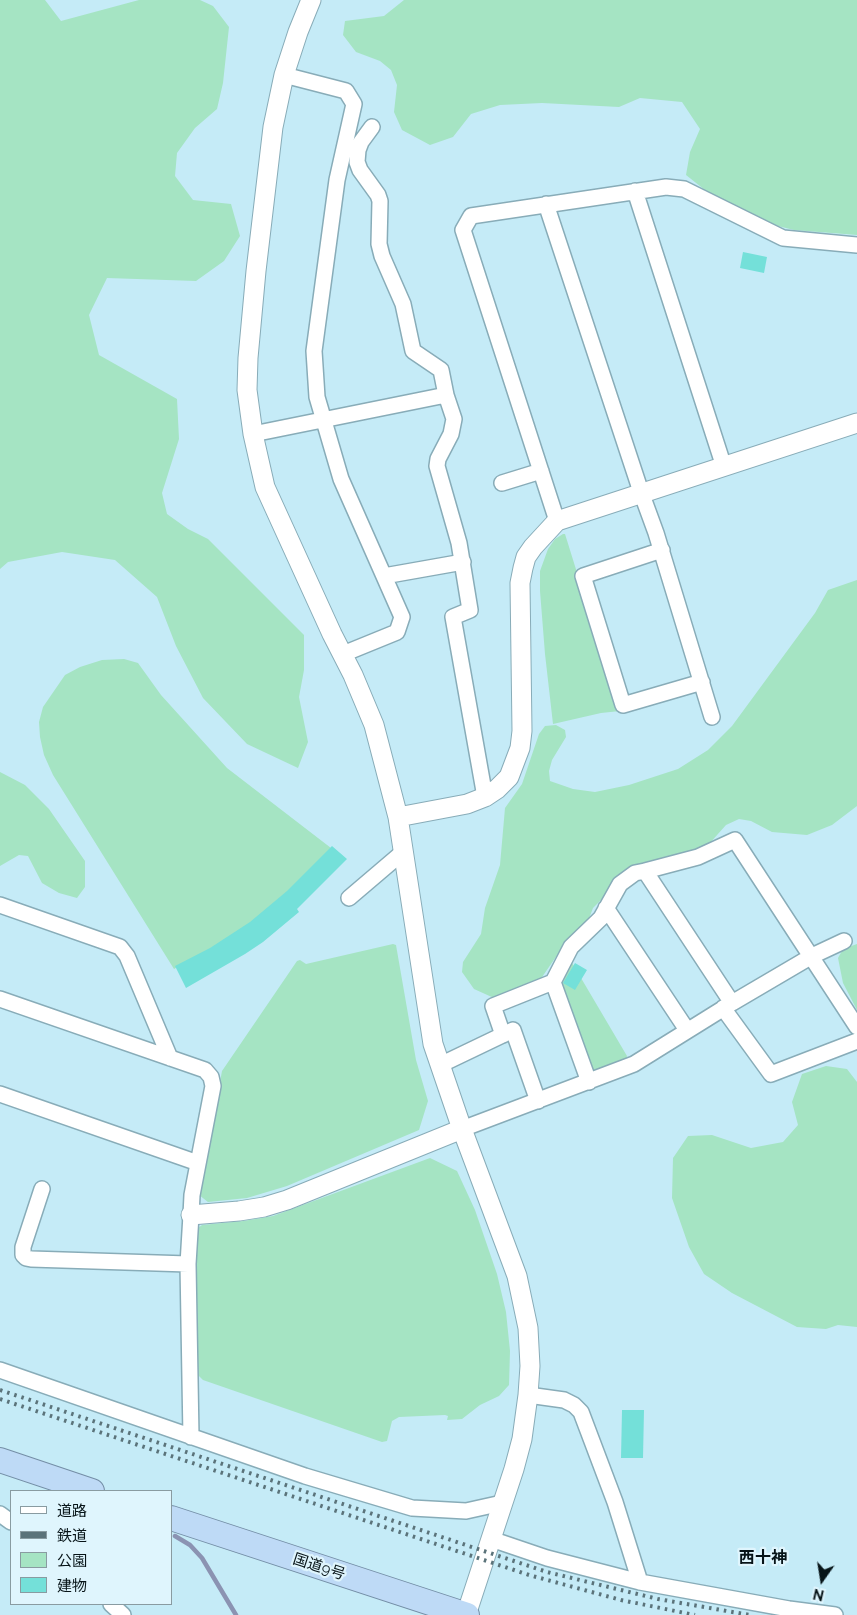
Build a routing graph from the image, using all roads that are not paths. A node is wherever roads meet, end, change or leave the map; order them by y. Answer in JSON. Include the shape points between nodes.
{"nodes":[{"id":1,"x":311,"y":0,"type":"edge"},
{"id":2,"x":284,"y":75,"type":"junction"},
{"id":3,"x":372,"y":127,"type":"dead end"},
{"id":4,"x":635,"y":191,"type":"junction"},
{"id":5,"x":546,"y":204,"type":"junction"},
{"id":6,"x":857,"y":245,"type":"edge"},
{"id":7,"x":446,"y":395,"type":"junction"},
{"id":8,"x":324,"y":420,"type":"junction"},
{"id":9,"x":857,"y":423,"type":"edge"},
{"id":10,"x":253,"y":434,"type":"junction"},
{"id":11,"x":724,"y":467,"type":"junction"},
{"id":12,"x":541,"y":471,"type":"junction"},
{"id":13,"x":502,"y":483,"type":"dead end"},
{"id":14,"x":641,"y":492,"type":"junction"},
{"id":15,"x":557,"y":520,"type":"junction"},
{"id":16,"x":662,"y":550,"type":"junction"},
{"id":17,"x":463,"y":562,"type":"junction"},
{"id":18,"x":384,"y":576,"type":"junction"},
{"id":19,"x":343,"y":654,"type":"junction"},
{"id":20,"x":702,"y":682,"type":"junction"},
{"id":21,"x":712,"y":717,"type":"dead end"},
{"id":22,"x":485,"y":797,"type":"junction"},
{"id":23,"x":398,"y":818,"type":"junction"},
{"id":24,"x":403,"y":852,"type":"junction"},
{"id":25,"x":645,"y":871,"type":"junction"},
{"id":26,"x":349,"y":898,"type":"dead end"},
{"id":27,"x":0,"y":905,"type":"edge"},
{"id":28,"x":606,"y":908,"type":"junction"},
{"id":29,"x":844,"y":940,"type":"dead end"},
{"id":30,"x":812,"y":956,"type":"junction"},
{"id":31,"x":553,"y":982,"type":"junction"},
{"id":32,"x":0,"y":999,"type":"edge"},
{"id":33,"x":728,"y":1005,"type":"junction"},
{"id":34,"x":857,"y":1027,"type":"edge"},
{"id":35,"x":687,"y":1030,"type":"junction"},
{"id":36,"x":503,"y":1035,"type":"junction"},
{"id":37,"x":857,"y":1041,"type":"edge"},
{"id":38,"x":170,"y":1058,"type":"junction"},
{"id":39,"x":440,"y":1064,"type":"junction"},
{"id":40,"x":589,"y":1082,"type":"junction"},
{"id":41,"x":0,"y":1094,"type":"edge"},
{"id":42,"x":538,"y":1101,"type":"junction"},
{"id":43,"x":462,"y":1129,"type":"junction"},
{"id":44,"x":198,"y":1163,"type":"junction"},
{"id":45,"x":42,"y":1189,"type":"dead end"},
{"id":46,"x":191,"y":1214,"type":"junction"},
{"id":47,"x":188,"y":1264,"type":"junction"},
{"id":48,"x":0,"y":1370,"type":"edge"},
{"id":49,"x":528,"y":1395,"type":"junction"},
{"id":50,"x":191,"y":1436,"type":"junction"},
{"id":51,"x":0,"y":1460,"type":"edge"},
{"id":52,"x":89,"y":1490,"type":"edge"},
{"id":53,"x":502,"y":1503,"type":"junction"},
{"id":54,"x":172,"y":1518,"type":"edge"},
{"id":55,"x":491,"y":1540,"type":"junction"},
{"id":56,"x":640,"y":1582,"type":"junction"},
{"id":57,"x":112,"y":1605,"type":"edge"},
{"id":58,"x":123,"y":1615,"type":"edge"},
{"id":59,"x":467,"y":1615,"type":"edge"},
{"id":60,"x":835,"y":1615,"type":"edge"}],
"edges":[{"from":1,"to":2,"type":"street"},
{"from":2,"to":8,"type":"street","via":[[346,91],[354,104],[337,180],[314,351],[317,396]]},
{"from":2,"to":10,"type":"street","via":[[272,137],[248,358],[247,390]]},
{"from":3,"to":7,"type":"street","via":[[361,142],[357,162],[380,201],[379,244],[382,256],[403,304],[413,351],[441,370]]},
{"from":4,"to":5,"type":"street"},
{"from":4,"to":6,"type":"street","via":[[666,187],[684,189],[783,238]]},
{"from":4,"to":11,"type":"street"},
{"from":5,"to":12,"type":"street","via":[[471,216],[463,230]]},
{"from":5,"to":14,"type":"street"},
{"from":7,"to":8,"type":"street"},
{"from":7,"to":17,"type":"street","via":[[454,427],[437,466]]},
{"from":8,"to":10,"type":"street"},
{"from":8,"to":18,"type":"street","via":[[341,479]]},
{"from":9,"to":11,"type":"street"},
{"from":10,"to":19,"type":"street","via":[[266,487]]},
{"from":11,"to":14,"type":"street"},
{"from":12,"to":13,"type":"street"},
{"from":12,"to":15,"type":"street"},
{"from":14,"to":15,"type":"street"},
{"from":14,"to":16,"type":"street"},
{"from":15,"to":22,"type":"street","via":[[526,557],[520,583],[523,710],[520,748],[509,777]]},
{"from":16,"to":20,"type":"street"},
{"from":16,"to":20,"type":"street","via":[[583,576],[624,705]]},
{"from":17,"to":18,"type":"street"},
{"from":17,"to":22,"type":"street","via":[[470,610],[453,617]]},
{"from":18,"to":19,"type":"street","via":[[402,617],[397,632]]},
{"from":19,"to":23,"type":"street","via":[[374,726]]},
{"from":20,"to":21,"type":"street"},
{"from":22,"to":23,"type":"street","via":[[467,804]]},
{"from":23,"to":24,"type":"street"},
{"from":24,"to":26,"type":"street"},
{"from":24,"to":39,"type":"street","via":[[433,1044]]},
{"from":25,"to":28,"type":"street","via":[[620,884]]},
{"from":25,"to":30,"type":"street","via":[[698,857],[735,840]]},
{"from":25,"to":33,"type":"street"},
{"from":27,"to":38,"type":"street","via":[[120,948],[127,956]]},
{"from":28,"to":31,"type":"street","via":[[601,918],[571,946]]},
{"from":28,"to":35,"type":"street"},
{"from":29,"to":30,"type":"street"},
{"from":30,"to":33,"type":"street"},
{"from":30,"to":34,"type":"street"},
{"from":31,"to":36,"type":"street","via":[[493,1006]]},
{"from":31,"to":40,"type":"street"},
{"from":32,"to":38,"type":"street"},
{"from":33,"to":35,"type":"street"},
{"from":33,"to":37,"type":"street","via":[[771,1074]]},
{"from":35,"to":40,"type":"street","via":[[634,1064]]},
{"from":36,"to":39,"type":"street"},
{"from":36,"to":42,"type":"street","via":[[513,1030]]},
{"from":38,"to":44,"type":"street","via":[[205,1070],[213,1081]]},
{"from":39,"to":43,"type":"street"},
{"from":40,"to":42,"type":"street"},
{"from":41,"to":44,"type":"street"},
{"from":42,"to":43,"type":"street"},
{"from":43,"to":46,"type":"street","via":[[287,1200],[239,1211]]},
{"from":43,"to":49,"type":"street","via":[[517,1276],[528,1328]]},
{"from":44,"to":46,"type":"street"},
{"from":45,"to":47,"type":"street","via":[[23,1247],[26,1258]]},
{"from":46,"to":47,"type":"street"},
{"from":47,"to":50,"type":"street"},
{"from":48,"to":50,"type":"street"},
{"from":49,"to":53,"type":"street","via":[[522,1440]]},
{"from":49,"to":56,"type":"street","via":[[564,1400],[581,1412],[615,1502]]},
{"from":50,"to":53,"type":"street","via":[[305,1476],[412,1508],[466,1511]]},
{"from":51,"to":52,"type":"highway"},
{"from":53,"to":55,"type":"street"},
{"from":54,"to":59,"type":"highway","name":"国道9号"},
{"from":55,"to":56,"type":"street"},
{"from":55,"to":59,"type":"street"},
{"from":56,"to":60,"type":"street"},
{"from":57,"to":58,"type":"street"}]}
